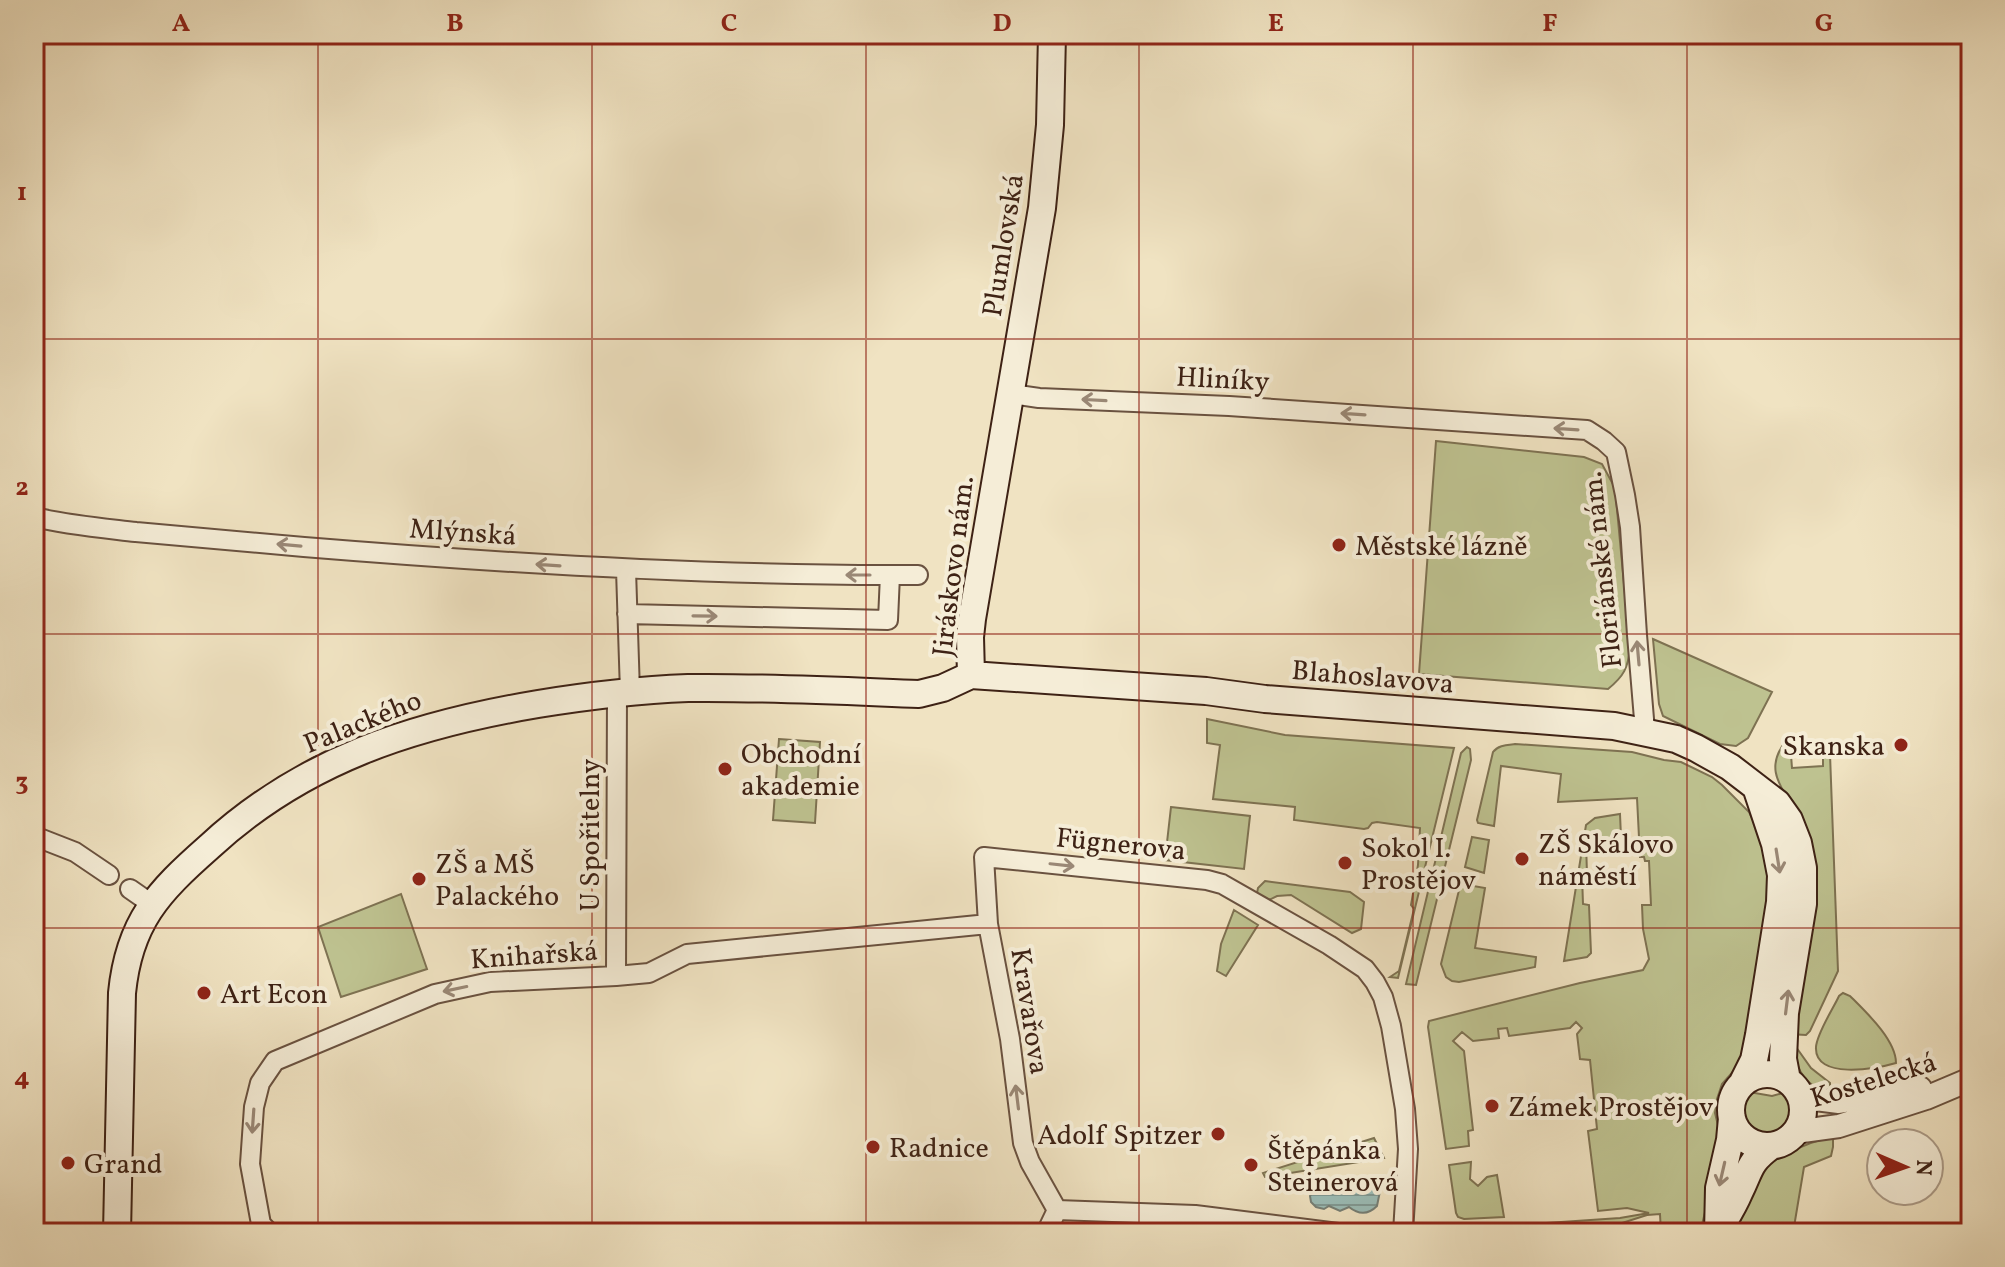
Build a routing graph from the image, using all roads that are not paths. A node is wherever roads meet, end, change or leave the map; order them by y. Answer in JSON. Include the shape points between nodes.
{"nodes":[{"id":1,"x":1052,"y":34,"type":"edge"},
{"id":2,"x":1011,"y":394,"type":"junction"},
{"id":3,"x":1431,"y":421,"type":"joint"},
{"id":4,"x":997,"y":465,"type":"joint"},
{"id":5,"x":34,"y":517,"type":"edge"},
{"id":6,"x":626,"y":570,"type":"junction"},
{"id":7,"x":890,"y":575,"type":"junction"},
{"id":8,"x":918,"y":575,"type":"dead end"},
{"id":9,"x":627,"y":614,"type":"junction"},
{"id":10,"x":971,"y":675,"type":"junction"},
{"id":11,"x":624,"y":693,"type":"junction"},
{"id":12,"x":1645,"y":731,"type":"junction"},
{"id":13,"x":1756,"y":787,"type":"junction"},
{"id":14,"x":34,"y":836,"type":"edge"},
{"id":15,"x":984,"y":857,"type":"joint"},
{"id":16,"x":109,"y":875,"type":"dead end"},
{"id":17,"x":130,"y":889,"type":"dead end"},
{"id":18,"x":153,"y":905,"type":"junction"},
{"id":19,"x":988,"y":924,"type":"junction"},
{"id":20,"x":616,"y":976,"type":"junction"},
{"id":21,"x":1970,"y":1079,"type":"edge"},
{"id":22,"x":1743,"y":1082,"type":"junction"},
{"id":23,"x":1794,"y":1088,"type":"junction"},
{"id":24,"x":1732,"y":1118,"type":"junction"},
{"id":25,"x":1795,"y":1132,"type":"junction"},
{"id":26,"x":1771,"y":1146,"type":"junction"},
{"id":27,"x":1057,"y":1210,"type":"junction"},
{"id":28,"x":1718,"y":1232,"type":"edge"},
{"id":29,"x":117,"y":1233,"type":"edge"},
{"id":30,"x":270,"y":1233,"type":"edge"},
{"id":31,"x":1046,"y":1233,"type":"edge"},
{"id":32,"x":1338,"y":1233,"type":"edge"},
{"id":33,"x":1403,"y":1233,"type":"edge"}],
"edges":[{"from":1,"to":2,"type":"main road","name":"Plumlovská","via":[[1046,178]]},
{"from":3,"to":2,"type":"street","name":"Hliníky","one_way":true},
{"from":2,"to":4,"type":"main road","name":"Plumlovská"},
{"from":12,"to":3,"type":"street","name":"Floriánské nám.","one_way":true,"via":[[1630,527],[1616,452],[1587,430]]},
{"from":4,"to":10,"type":"main road","name":"Jiráskovo nám.","via":[[972,619]]},
{"from":6,"to":5,"type":"street","name":"Mlýnská","one_way":true,"via":[[183,536]]},
{"from":7,"to":6,"type":"street","name":"Mlýnská","one_way":true},
{"from":6,"to":9,"type":"street","name":"U Spořitelny"},
{"from":7,"to":8,"type":"street","name":"Mlýnská"},
{"from":9,"to":7,"type":"street","one_way":true,"via":[[888,620]]},
{"from":9,"to":11,"type":"street","name":"U Spořitelny"},
{"from":10,"to":11,"type":"main road","name":"Palackého","via":[[919,694],[689,688]]},
{"from":10,"to":12,"type":"main road","name":"Blahoslavova"},
{"from":11,"to":18,"type":"main road","name":"Palackého","via":[[447,722],[348,756],[239,820]]},
{"from":11,"to":20,"type":"street","name":"U Spořitelny"},
{"from":12,"to":13,"type":"main road","name":"Blahoslavova","via":[[1696,748]]},
{"from":13,"to":22,"type":"main road","one_way":true,"via":[[1775,844],[1780,902],[1754,1060]]},
{"from":23,"to":13,"type":"main road","name":"Blahoslavova","one_way":true,"via":[[1783,1043],[1803,904],[1803,868],[1789,820]]},
{"from":14,"to":16,"type":"street","via":[[75,852]]},
{"from":15,"to":19,"type":"street","name":"Kravařova"},
{"from":15,"to":33,"type":"street","name":"Fügnerova","one_way":true,"via":[[1222,884],[1365,969],[1383,997],[1402,1087],[1408,1149]]},
{"from":17,"to":18,"type":"street"},
{"from":18,"to":29,"type":"main road","name":"Palackého","via":[[132,941],[123,982]]},
{"from":19,"to":20,"type":"street","name":"Knihařská","via":[[687,954],[649,973]]},
{"from":27,"to":19,"type":"street","name":"Kravařova","one_way":true,"via":[[1023,1143]]},
{"from":20,"to":30,"type":"street","name":"Knihařská","one_way":true,"via":[[490,982],[435,994],[275,1061],[260,1083],[254,1107],[250,1164],[261,1224]]},
{"from":21,"to":23,"type":"street","name":"Kostelecká","via":[[1839,1102]]},
{"from":21,"to":25,"type":"street","name":"Kostelecká","via":[[1839,1126]]},
{"from":22,"to":23,"type":"main road","via":[[1776,1075]]},
{"from":22,"to":24,"type":"main road","via":[[1733,1096]]},
{"from":23,"to":25,"type":"main road","via":[[1803,1109]]},
{"from":24,"to":26,"type":"main road","via":[[1748,1141]]},
{"from":24,"to":28,"type":"main road","one_way":true,"via":[[1719,1188]]},
{"from":25,"to":26,"type":"main road"},
{"from":26,"to":28,"type":"main road","via":[[1747,1171]]},
{"from":27,"to":31,"type":"street"},
{"from":27,"to":32,"type":"street","via":[[1195,1215]]}]}
